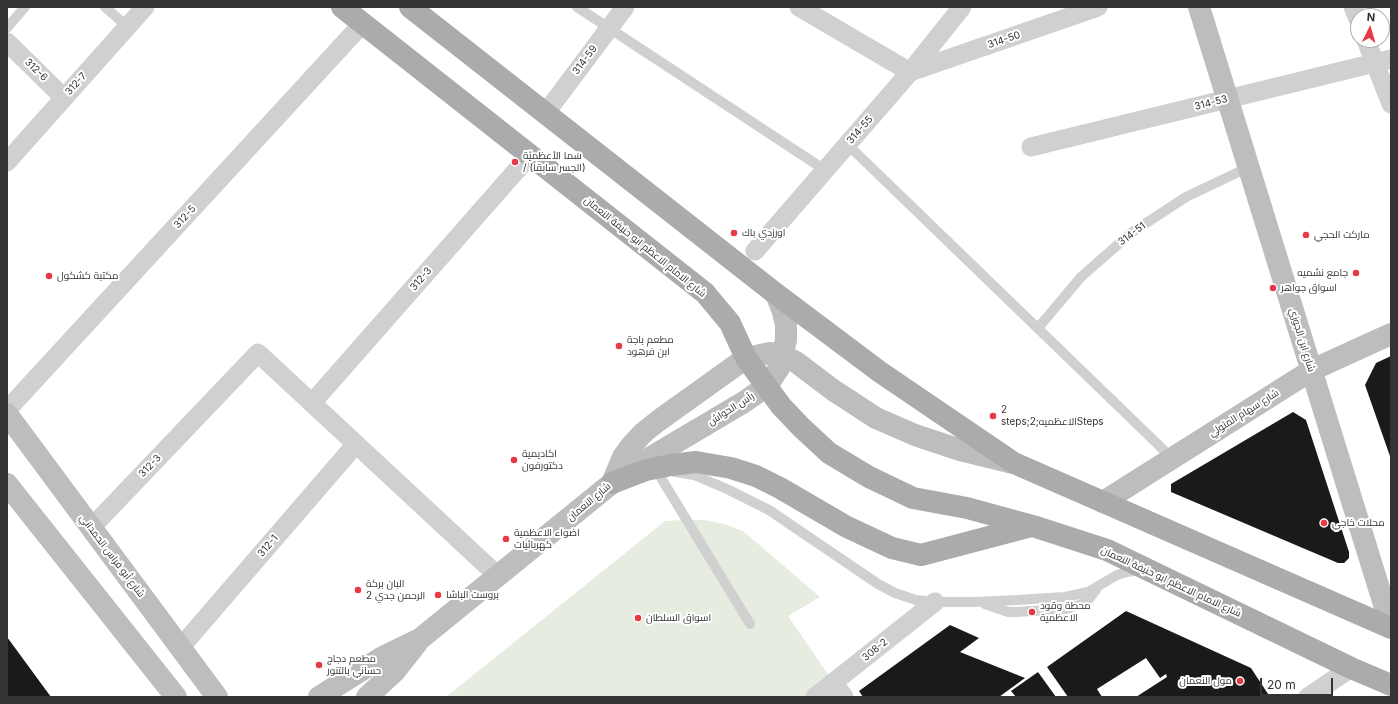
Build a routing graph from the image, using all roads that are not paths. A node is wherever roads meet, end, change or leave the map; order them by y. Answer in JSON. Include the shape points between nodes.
{"nodes":[{"id":1,"x":25,"y":7,"type":"edge"},
{"id":2,"x":105,"y":7,"type":"edge"},
{"id":3,"x":145,"y":7,"type":"edge"},
{"id":4,"x":342,"y":7,"type":"edge"},
{"id":5,"x":410,"y":7,"type":"edge"},
{"id":6,"x":577,"y":7,"type":"edge"},
{"id":7,"x":625,"y":7,"type":"edge"},
{"id":8,"x":799,"y":7,"type":"edge"},
{"id":9,"x":962,"y":7,"type":"edge"},
{"id":10,"x":1098,"y":7,"type":"edge"},
{"id":11,"x":1198,"y":7,"type":"edge"},
{"id":12,"x":362,"y":23,"type":"junction"},
{"id":13,"x":128,"y":26,"type":"junction"},
{"id":14,"x":7,"y":28,"type":"edge"},
{"id":15,"x":610,"y":28,"type":"junction"},
{"id":16,"x":7,"y":42,"type":"edge"},
{"id":17,"x":1372,"y":48,"type":"edge"},
{"id":18,"x":1383,"y":61,"type":"edge"},
{"id":19,"x":910,"y":72,"type":"junction"},
{"id":20,"x":64,"y":98,"type":"junction"},
{"id":21,"x":1227,"y":99,"type":"junction"},
{"id":22,"x":1391,"y":104,"type":"edge"},
{"id":23,"x":546,"y":114,"type":"junction"},
{"id":24,"x":848,"y":144,"type":"junction"},
{"id":25,"x":1031,"y":147,"type":"dead end"},
{"id":26,"x":530,"y":155,"type":"junction"},
{"id":27,"x":7,"y":162,"type":"edge"},
{"id":28,"x":1249,"y":168,"type":"junction"},
{"id":29,"x":825,"y":170,"type":"junction"},
{"id":30,"x":755,"y":251,"type":"dead end"},
{"id":31,"x":776,"y":294,"type":"junction"},
{"id":32,"x":1038,"y":328,"type":"junction"},
{"id":33,"x":1391,"y":334,"type":"edge"},
{"id":34,"x":783,"y":356,"type":"junction"},
{"id":35,"x":746,"y":358,"type":"junction"},
{"id":36,"x":1312,"y":370,"type":"junction"},
{"id":37,"x":767,"y":386,"type":"junction"},
{"id":38,"x":312,"y":403,"type":"junction"},
{"id":39,"x":7,"y":410,"type":"edge"},
{"id":40,"x":7,"y":414,"type":"edge"},
{"id":41,"x":356,"y":444,"type":"junction"},
{"id":42,"x":1172,"y":458,"type":"junction"},
{"id":43,"x":1014,"y":463,"type":"junction"},
{"id":44,"x":655,"y":468,"type":"junction"},
{"id":45,"x":612,"y":483,"type":"junction"},
{"id":46,"x":7,"y":484,"type":"edge"},
{"id":47,"x":1103,"y":502,"type":"junction"},
{"id":48,"x":1033,"y":526,"type":"junction"},
{"id":49,"x":91,"y":528,"type":"junction"},
{"id":50,"x":1148,"y":570,"type":"junction"},
{"id":51,"x":498,"y":576,"type":"junction"},
{"id":52,"x":935,"y":602,"type":"junction"},
{"id":53,"x":750,"y":624,"type":"dead end"},
{"id":54,"x":1391,"y":628,"type":"edge"},
{"id":55,"x":420,"y":638,"type":"junction"},
{"id":56,"x":180,"y":648,"type":"junction"},
{"id":57,"x":1351,"y":668,"type":"junction"},
{"id":58,"x":1391,"y":685,"type":"edge"},
{"id":59,"x":839,"y":690,"type":"edge"},
{"id":60,"x":176,"y":697,"type":"edge"},
{"id":61,"x":217,"y":697,"type":"edge"},
{"id":62,"x":319,"y":697,"type":"edge"},
{"id":63,"x":367,"y":697,"type":"edge"},
{"id":64,"x":815,"y":697,"type":"edge"},
{"id":65,"x":1308,"y":697,"type":"edge"}],
"edges":[{"from":1,"to":14,"type":"lane"},
{"from":2,"to":13,"type":"lane"},
{"from":3,"to":13,"type":"street","name":"312-7"},
{"from":4,"to":12,"type":"main road","name":"شارع الامام الاعظم ابو حنيفة النعمان"},
{"from":5,"to":23,"type":"main road"},
{"from":6,"to":15,"type":"lane"},
{"from":7,"to":15,"type":"street","name":"314-59"},
{"from":8,"to":19,"type":"street"},
{"from":9,"to":19,"type":"street","name":"314-55"},
{"from":10,"to":19,"type":"street","name":"314-50"},
{"from":11,"to":21,"type":"street","name":"شارع ابن الجوزي"},
{"from":12,"to":26,"type":"main road","name":"شارع الامام الاعظم ابو حنيفة النعمان"},
{"from":12,"to":39,"type":"street","name":"312-5"},
{"from":13,"to":20,"type":"street","name":"312-7"},
{"from":15,"to":23,"type":"street","name":"314-59"},
{"from":15,"to":29,"type":"lane"},
{"from":16,"to":20,"type":"street","name":"312-6"},
{"from":17,"to":18,"type":"street"},
{"from":18,"to":21,"type":"street","name":"314-53"},
{"from":18,"to":22,"type":"street"},
{"from":19,"to":24,"type":"street","name":"314-55"},
{"from":20,"to":27,"type":"street","name":"312-7"},
{"from":21,"to":25,"type":"street","name":"314-53"},
{"from":21,"to":28,"type":"street","name":"شارع ابن الجوزي"},
{"from":23,"to":31,"type":"main road"},
{"from":24,"to":29,"type":"street","name":"314-55"},
{"from":24,"to":32,"type":"lane"},
{"from":26,"to":35,"type":"main road","name":"شارع الامام الاعظم ابو حنيفة النعمان","via":[[704,293],[730,323]]},
{"from":26,"to":38,"type":"street","name":"312-3"},
{"from":28,"to":32,"type":"lane","name":"314-51","via":[[1186,197],[1131,233],[1081,277]]},
{"from":28,"to":36,"type":"street","name":"شارع ابن الجوزي"},
{"from":29,"to":30,"type":"street","name":"314-55"},
{"from":31,"to":34,"type":"street","name":"رآس الحواش","via":[[786,325]]},
{"from":31,"to":43,"type":"main road","via":[[880,372]]},
{"from":32,"to":42,"type":"lane"},
{"from":33,"to":36,"type":"street","name":"شارع سهام المتولي"},
{"from":34,"to":35,"type":"street","via":[[770,354]]},
{"from":34,"to":37,"type":"street","name":"رآس الحواش","via":[[779,368]]},
{"from":34,"to":43,"type":"street","via":[[796,362],[876,418],[915,435],[960,450]]},
{"from":35,"to":37,"type":"main road","name":"شارع الامام الاعظم ابو حنيفة النعمان"},
{"from":35,"to":45,"type":"street","name":"شارع النعمان","via":[[643,433],[623,457]]},
{"from":36,"to":42,"type":"street","name":"شارع سهام المتولي"},
{"from":36,"to":54,"type":"street","name":"شارع ابن الجوزي"},
{"from":37,"to":45,"type":"street","name":"رآس الحواش"},
{"from":37,"to":48,"type":"main road","name":"شارع الامام الاعظم ابو حنيفة النعمان","via":[[781,406],[829,453],[869,477],[914,498],[967,508]]},
{"from":38,"to":41,"type":"street","name":"312-3"},
{"from":38,"to":49,"type":"street","name":"312-3","via":[[258,353]]},
{"from":40,"to":49,"type":"street","name":"شارع أبو فراس الحمداني"},
{"from":41,"to":51,"type":"street","name":"312-3"},
{"from":41,"to":56,"type":"street","name":"312-1"},
{"from":42,"to":47,"type":"street","name":"شارع سهام المتولي"},
{"from":43,"to":47,"type":"main road"},
{"from":44,"to":45,"type":"main road"},
{"from":44,"to":48,"type":"main road","via":[[696,462],[731,468],[756,476],[847,527],[892,548],[921,555]]},
{"from":44,"to":52,"type":"lane","via":[[694,476],[727,489],[769,510],[878,584],[916,600]]},
{"from":44,"to":53,"type":"lane"},
{"from":45,"to":51,"type":"street","name":"شارع النعمان"},
{"from":46,"to":60,"type":"street"},
{"from":47,"to":54,"type":"main road"},
{"from":48,"to":50,"type":"main road","name":"شارع الامام الاعظم ابو حنيفة النعمان","via":[[1107,550]]},
{"from":49,"to":56,"type":"street","name":"شارع أبو فراس الحمداني"},
{"from":50,"to":52,"type":"lane","via":[[1117,575],[1088,592],[1065,596],[979,602]]},
{"from":50,"to":57,"type":"main road","name":"شارع الامام الاعظم ابو حنيفة النعمان"},
{"from":51,"to":55,"type":"street","name":"شارع النعمان"},
{"from":52,"to":59,"type":"street","name":"308-2"},
{"from":55,"to":62,"type":"street","name":"شارع النعمان","via":[[381,658]]},
{"from":55,"to":63,"type":"street","name":"شارع النعمان","via":[[395,671]]},
{"from":56,"to":61,"type":"street","name":"شارع أبو فراس الحمداني"},
{"from":57,"to":58,"type":"main road","name":"شارع الامام الاعظم ابو حنيفة النعمان"},
{"from":57,"to":65,"type":"street"},
{"from":59,"to":64,"type":"street","name":"308-2"}]}
